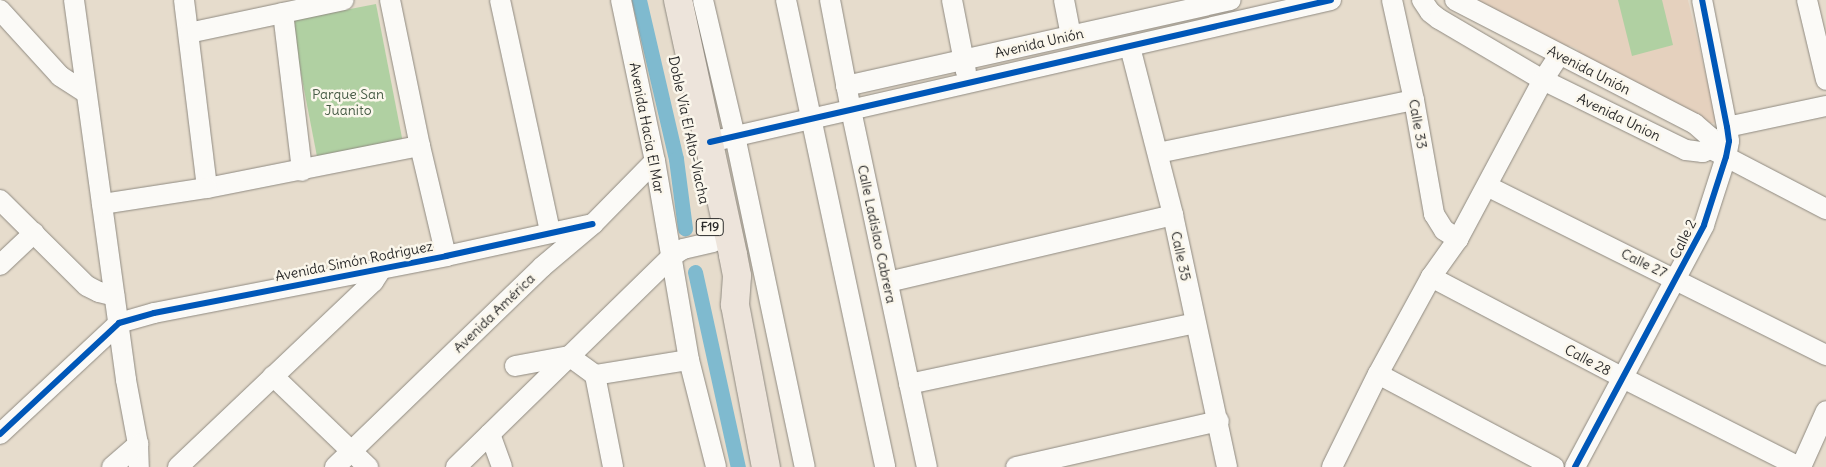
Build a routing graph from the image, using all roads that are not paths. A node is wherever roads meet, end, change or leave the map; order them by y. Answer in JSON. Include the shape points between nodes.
{"nodes":[{"id":1,"x":74,"y":0,"type":"edge"},
{"id":2,"x":184,"y":0,"type":"edge"},
{"id":3,"x":344,"y":0,"type":"edge"},
{"id":4,"x":390,"y":0,"type":"edge"},
{"id":5,"x":500,"y":0,"type":"edge"},
{"id":6,"x":621,"y":0,"type":"edge"},
{"id":7,"x":661,"y":0,"type":"edge"},
{"id":8,"x":678,"y":0,"type":"edge"},
{"id":9,"x":703,"y":0,"type":"edge"},
{"id":10,"x":786,"y":0,"type":"edge"},
{"id":11,"x":830,"y":0,"type":"edge"},
{"id":12,"x":952,"y":0,"type":"edge"},
{"id":13,"x":1064,"y":0,"type":"edge"},
{"id":14,"x":1231,"y":0,"type":"edge"},
{"id":15,"x":1331,"y":0,"type":"edge"},
{"id":16,"x":1392,"y":0,"type":"edge"},
{"id":17,"x":1422,"y":0,"type":"edge"},
{"id":18,"x":1455,"y":0,"type":"edge"},
{"id":19,"x":1702,"y":0,"type":"edge"},
{"id":20,"x":1807,"y":0,"type":"edge"},
{"id":21,"x":1165,"y":7,"type":"edge"},
{"id":22,"x":283,"y":13,"type":"junction"},
{"id":23,"x":4,"y":22,"type":"edge"},
{"id":24,"x":189,"y":33,"type":"junction"},
{"id":25,"x":1071,"y":36,"type":"junction"},
{"id":26,"x":1130,"y":47,"type":"junction"},
{"id":27,"x":1559,"y":54,"type":"junction"},
{"id":28,"x":964,"y":60,"type":"junction"},
{"id":29,"x":1543,"y":80,"type":"junction"},
{"id":30,"x":1826,"y":80,"type":"edge"},
{"id":31,"x":968,"y":84,"type":"junction"},
{"id":32,"x":846,"y":86,"type":"junction"},
{"id":33,"x":86,"y":93,"type":"junction"},
{"id":34,"x":1414,"y":100,"type":"junction"},
{"id":35,"x":1826,"y":106,"type":"edge"},
{"id":36,"x":851,"y":110,"type":"junction"},
{"id":37,"x":811,"y":119,"type":"junction"},
{"id":38,"x":1727,"y":127,"type":"junction"},
{"id":39,"x":722,"y":139,"type":"junction"},
{"id":40,"x":420,"y":146,"type":"junction"},
{"id":41,"x":1158,"y":153,"type":"junction"},
{"id":42,"x":1718,"y":153,"type":"junction"},
{"id":43,"x":655,"y":161,"type":"junction"},
{"id":44,"x":302,"y":171,"type":"junction"},
{"id":45,"x":1487,"y":186,"type":"junction"},
{"id":46,"x":207,"y":188,"type":"junction"},
{"id":47,"x":0,"y":200,"type":"edge"},
{"id":48,"x":102,"y":204,"type":"junction"},
{"id":49,"x":1826,"y":209,"type":"edge"},
{"id":50,"x":1172,"y":215,"type":"junction"},
{"id":51,"x":593,"y":224,"type":"junction"},
{"id":52,"x":550,"y":232,"type":"junction"},
{"id":53,"x":34,"y":233,"type":"junction"},
{"id":54,"x":1458,"y":239,"type":"junction"},
{"id":55,"x":692,"y":248,"type":"junction"},
{"id":56,"x":446,"y":256,"type":"junction"},
{"id":57,"x":0,"y":265,"type":"edge"},
{"id":58,"x":382,"y":268,"type":"junction"},
{"id":59,"x":1431,"y":277,"type":"junction"},
{"id":60,"x":1677,"y":279,"type":"junction"},
{"id":61,"x":888,"y":282,"type":"junction"},
{"id":62,"x":115,"y":296,"type":"junction"},
{"id":63,"x":735,"y":305,"type":"junction"},
{"id":64,"x":119,"y":323,"type":"junction"},
{"id":65,"x":1195,"y":323,"type":"junction"},
{"id":66,"x":1826,"y":355,"type":"edge"},
{"id":67,"x":569,"y":356,"type":"junction"},
{"id":68,"x":689,"y":360,"type":"junction"},
{"id":69,"x":515,"y":366,"type":"dead end"},
{"id":70,"x":595,"y":374,"type":"junction"},
{"id":71,"x":1378,"y":374,"type":"junction"},
{"id":72,"x":273,"y":376,"type":"junction"},
{"id":73,"x":1623,"y":378,"type":"junction"},
{"id":74,"x":909,"y":384,"type":"junction"},
{"id":75,"x":1826,"y":411,"type":"edge"},
{"id":76,"x":1219,"y":421,"type":"junction"},
{"id":77,"x":0,"y":434,"type":"edge"},
{"id":78,"x":490,"y":434,"type":"junction"},
{"id":79,"x":138,"y":444,"type":"junction"},
{"id":80,"x":352,"y":451,"type":"junction"},
{"id":81,"x":112,"y":467,"type":"edge"},
{"id":82,"x":139,"y":467,"type":"edge"},
{"id":83,"x":178,"y":467,"type":"edge"},
{"id":84,"x":335,"y":467,"type":"edge"},
{"id":85,"x":368,"y":467,"type":"edge"},
{"id":86,"x":456,"y":467,"type":"edge"},
{"id":87,"x":502,"y":467,"type":"edge"},
{"id":88,"x":613,"y":467,"type":"edge"},
{"id":89,"x":716,"y":467,"type":"edge"},
{"id":90,"x":766,"y":467,"type":"edge"},
{"id":91,"x":805,"y":467,"type":"edge"},
{"id":92,"x":885,"y":467,"type":"edge"},
{"id":93,"x":927,"y":467,"type":"edge"},
{"id":94,"x":1016,"y":467,"type":"edge"},
{"id":95,"x":1227,"y":467,"type":"edge"},
{"id":96,"x":1332,"y":467,"type":"edge"},
{"id":97,"x":1554,"y":467,"type":"edge"},
{"id":98,"x":1575,"y":467,"type":"edge"},
{"id":99,"x":1800,"y":467,"type":"edge"}],
"edges":[{"from":1,"to":33,"type":"street"},
{"from":2,"to":24,"type":"street"},
{"from":3,"to":22,"type":"street"},
{"from":4,"to":40,"type":"street"},
{"from":5,"to":52,"type":"street"},
{"from":6,"to":43,"type":"street","name":"Avenida Hacia El Mar"},
{"from":7,"to":55,"type":"highway","name":"Doble Vía El Alto-Viacha","number":"F19"},
{"from":8,"to":39,"type":"highway","name":"Doble Vía El Alto-Viacha","number":"F19"},
{"from":9,"to":39,"type":"street"},
{"from":10,"to":37,"type":"street"},
{"from":11,"to":32,"type":"street","name":"Calle Ladislao Cabrera"},
{"from":12,"to":28,"type":"street"},
{"from":13,"to":25,"type":"street"},
{"from":14,"to":21,"type":"street","name":"Avenida Unión"},
{"from":15,"to":26,"type":"street"},
{"from":16,"to":34,"type":"street","name":"Calle 33"},
{"from":17,"to":29,"type":"street","name":"Avenida Union","via":[[1439,19]]},
{"from":18,"to":27,"type":"street","name":"Avenida Unión"},
{"from":19,"to":38,"type":"street","name":"Calle 2"},
{"from":20,"to":30,"type":"street"},
{"from":21,"to":25,"type":"street","name":"Avenida Unión"},
{"from":22,"to":24,"type":"street"},
{"from":22,"to":44,"type":"street"},
{"from":23,"to":33,"type":"street","via":[[60,76]]},
{"from":24,"to":46,"type":"street"},
{"from":25,"to":28,"type":"street","name":"Avenida Unión"},
{"from":26,"to":31,"type":"street"},
{"from":26,"to":41,"type":"street","name":"Calle 35"},
{"from":27,"to":29,"type":"street"},
{"from":27,"to":42,"type":"street","name":"Avenida Unión","via":[[1695,124],[1710,137]]},
{"from":28,"to":31,"type":"street"},
{"from":28,"to":32,"type":"street","name":"Avenida Unión"},
{"from":29,"to":42,"type":"street","name":"Avenida Union","via":[[1686,150]]},
{"from":29,"to":45,"type":"street"},
{"from":31,"to":36,"type":"street"},
{"from":32,"to":36,"type":"street","name":"Calle Ladislao Cabrera"},
{"from":33,"to":48,"type":"street"},
{"from":34,"to":41,"type":"street"},
{"from":34,"to":54,"type":"street","name":"Calle 33","via":[[1434,214],[1444,230]]},
{"from":35,"to":38,"type":"street"},
{"from":36,"to":37,"type":"street"},
{"from":36,"to":61,"type":"street","name":"Calle Ladislao Cabrera"},
{"from":37,"to":39,"type":"street"},
{"from":37,"to":92,"type":"street"},
{"from":38,"to":42,"type":"street","name":"Calle 2","via":[[1728,141]]},
{"from":39,"to":63,"type":"highway","name":"Doble Vía El Alto-Viacha","number":"F19","via":[[737,276]]},
{"from":39,"to":91,"type":"street"},
{"from":40,"to":44,"type":"street"},
{"from":40,"to":56,"type":"street"},
{"from":41,"to":50,"type":"street","name":"Calle 35"},
{"from":42,"to":49,"type":"street"},
{"from":42,"to":60,"type":"street","name":"Calle 2","via":[[1704,225]]},
{"from":43,"to":51,"type":"street","name":"Avenida América"},
{"from":43,"to":55,"type":"street","name":"Avenida Hacia El Mar"},
{"from":44,"to":46,"type":"street"},
{"from":45,"to":54,"type":"street"},
{"from":45,"to":60,"type":"street","name":"Calle 27"},
{"from":46,"to":48,"type":"street"},
{"from":47,"to":53,"type":"street"},
{"from":48,"to":62,"type":"street"},
{"from":50,"to":61,"type":"street"},
{"from":50,"to":65,"type":"street","name":"Calle 35"},
{"from":51,"to":52,"type":"street","name":"Avenida Simón Rodriguez"},
{"from":51,"to":80,"type":"street","name":"Avenida América","via":[[542,267]]},
{"from":52,"to":56,"type":"street","name":"Avenida Simón Rodriguez"},
{"from":53,"to":57,"type":"street"},
{"from":53,"to":62,"type":"street","via":[[87,286]]},
{"from":54,"to":59,"type":"street"},
{"from":55,"to":63,"type":"highway","name":"Doble Vía El Alto-Viacha","number":"F19","via":[[724,286]]},
{"from":55,"to":67,"type":"street"},
{"from":55,"to":68,"type":"street","name":"Avenida Hacia El Mar"},
{"from":56,"to":58,"type":"street","name":"Avenida Simón Rodriguez"},
{"from":58,"to":64,"type":"street","name":"Avenida Simón Rodriguez","via":[[154,313]]},
{"from":58,"to":72,"type":"street","via":[[373,282]]},
{"from":59,"to":71,"type":"street"},
{"from":59,"to":73,"type":"street","name":"Calle 28"},
{"from":60,"to":66,"type":"street","name":"Calle 27"},
{"from":60,"to":73,"type":"street","name":"Calle 2"},
{"from":61,"to":74,"type":"street","name":"Calle Ladislao Cabrera"},
{"from":62,"to":64,"type":"street"},
{"from":63,"to":90,"type":"highway","number":"F19"},
{"from":64,"to":77,"type":"street"},
{"from":64,"to":79,"type":"street"},
{"from":65,"to":74,"type":"street"},
{"from":65,"to":76,"type":"street","name":"Calle 35"},
{"from":67,"to":69,"type":"street"},
{"from":67,"to":70,"type":"street"},
{"from":67,"to":78,"type":"street"},
{"from":68,"to":70,"type":"street"},
{"from":68,"to":89,"type":"street","name":"Avenida Hacia El Mar"},
{"from":70,"to":88,"type":"street"},
{"from":71,"to":96,"type":"street"},
{"from":71,"to":97,"type":"street"},
{"from":72,"to":80,"type":"street"},
{"from":72,"to":83,"type":"street"},
{"from":73,"to":98,"type":"street","name":"Calle 2"},
{"from":73,"to":99,"type":"street","name":"Calle 28"},
{"from":74,"to":93,"type":"street","name":"Calle Ladislao Cabrera"},
{"from":75,"to":99,"type":"street"},
{"from":76,"to":94,"type":"street"},
{"from":76,"to":95,"type":"street","name":"Calle 35"},
{"from":78,"to":86,"type":"street"},
{"from":78,"to":87,"type":"street"},
{"from":79,"to":81,"type":"street"},
{"from":79,"to":82,"type":"street"},
{"from":80,"to":84,"type":"street","name":"Avenida América"},
{"from":80,"to":85,"type":"street"}]}
